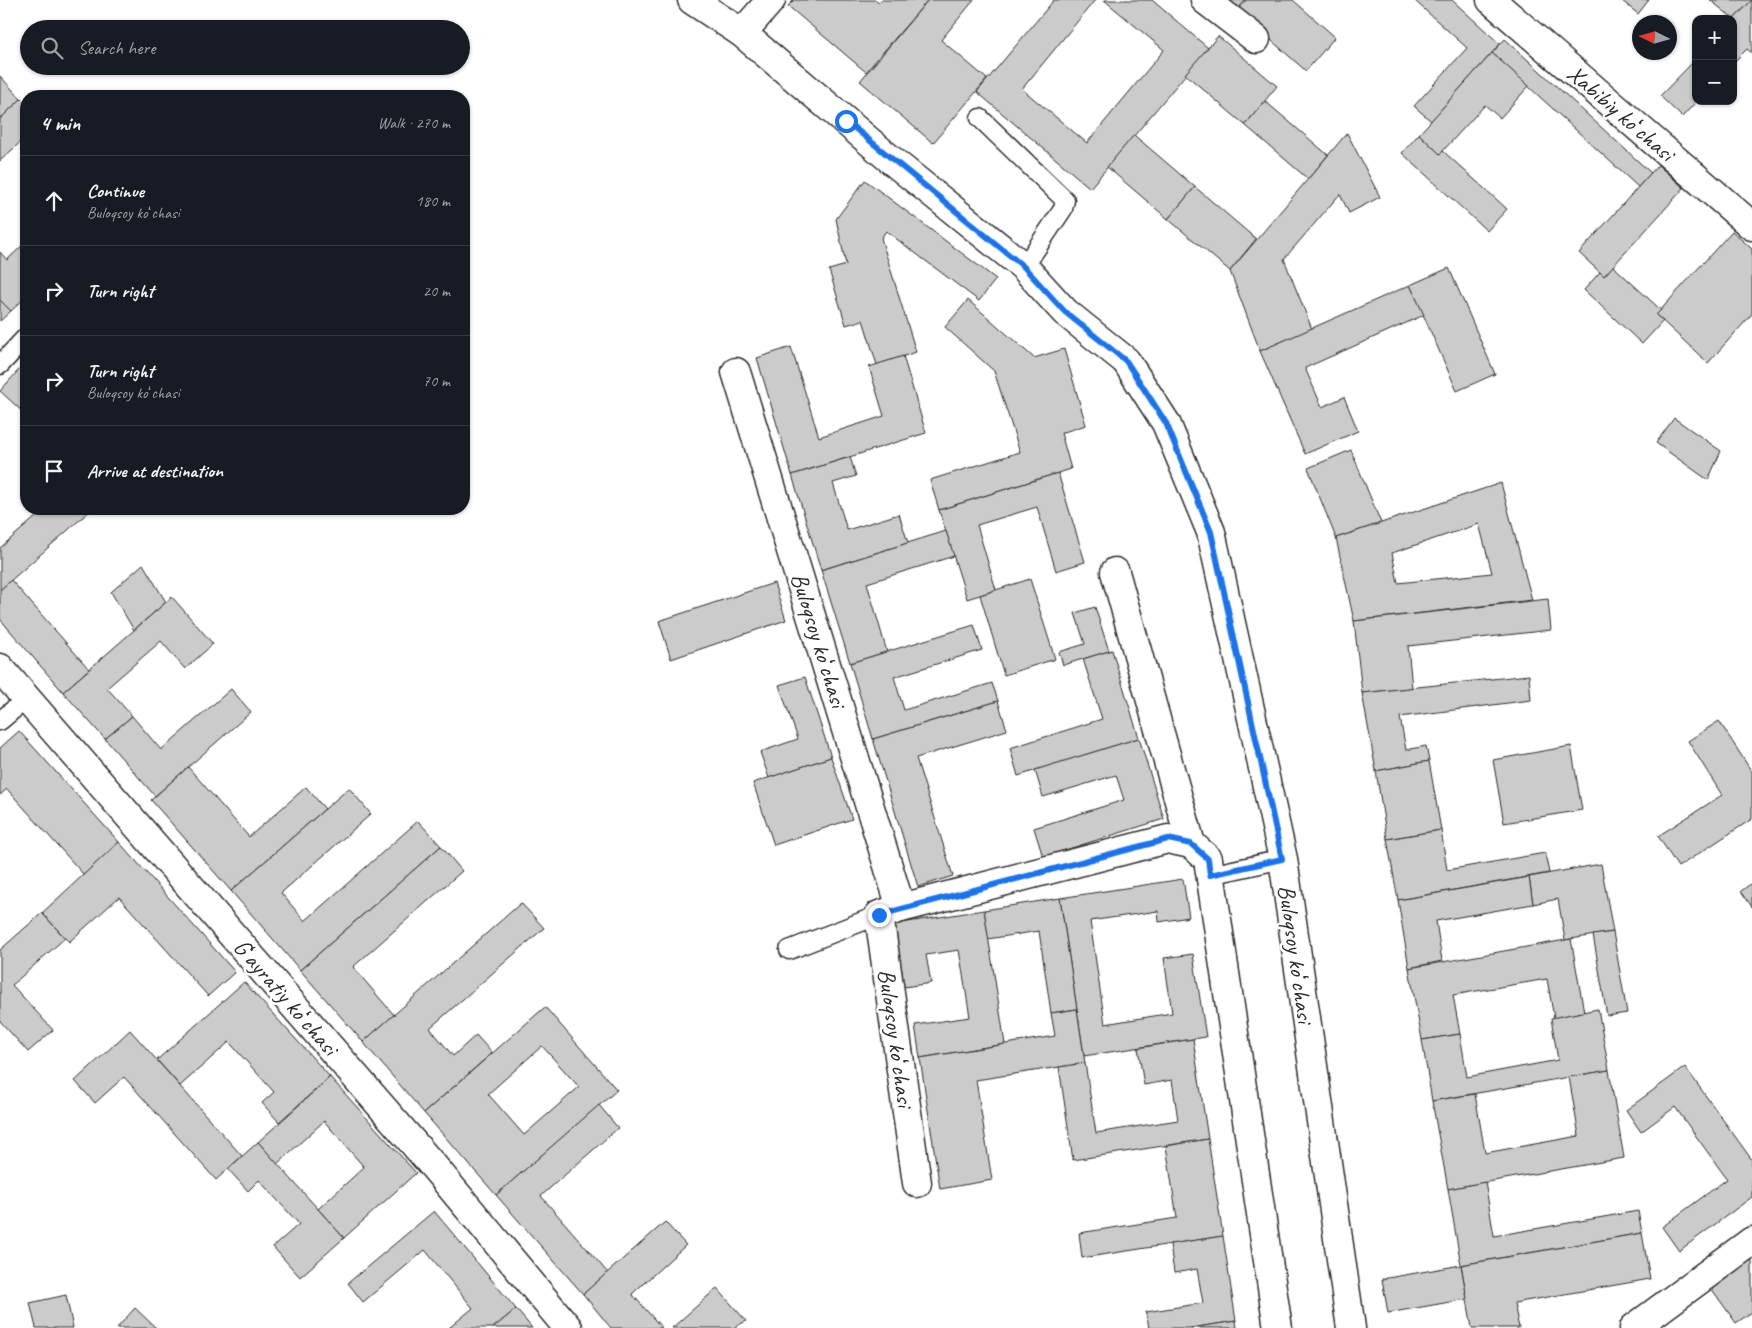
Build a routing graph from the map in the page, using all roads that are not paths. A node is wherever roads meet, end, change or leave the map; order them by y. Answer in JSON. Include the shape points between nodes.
{"nodes":[{"id":1,"x":692,"y":0,"type":"edge"},
{"id":2,"x":771,"y":0,"type":"edge"},
{"id":3,"x":1205,"y":0,"type":"edge"},
{"id":4,"x":1491,"y":0,"type":"edge"},
{"id":5,"x":742,"y":34,"type":"junction"},
{"id":6,"x":1256,"y":39,"type":"dead end"},
{"id":7,"x":980,"y":118,"type":"dead end"},
{"id":8,"x":1752,"y":226,"type":"edge"},
{"id":9,"x":1024,"y":267,"type":"junction"},
{"id":10,"x":20,"y":344,"type":"edge"},
{"id":11,"x":0,"y":366,"type":"edge"},
{"id":12,"x":736,"y":372,"type":"dead end"},
{"id":13,"x":1115,"y":572,"type":"dead end"},
{"id":14,"x":0,"y":668,"type":"edge"},
{"id":15,"x":26,"y":699,"type":"junction"},
{"id":16,"x":0,"y":721,"type":"edge"},
{"id":17,"x":1191,"y":844,"type":"junction"},
{"id":18,"x":1282,"y":859,"type":"junction"},
{"id":19,"x":1210,"y":875,"type":"junction"},
{"id":20,"x":890,"y":912,"type":"junction"},
{"id":21,"x":789,"y":950,"type":"dead end"},
{"id":22,"x":917,"y":1183,"type":"dead end"},
{"id":23,"x":1752,"y":1241,"type":"edge"},
{"id":24,"x":568,"y":1328,"type":"edge"},
{"id":25,"x":1278,"y":1328,"type":"edge"},
{"id":26,"x":1351,"y":1328,"type":"edge"},
{"id":27,"x":1634,"y":1328,"type":"edge"}],
"edges":[{"from":1,"to":5,"type":"street","name":"Buloqsoy koʻchasi"},
{"from":2,"to":5,"type":"street"},
{"from":3,"to":6,"type":"street"},
{"from":4,"to":8,"type":"street","name":"Xabibiy koʻchasi"},
{"from":5,"to":9,"type":"street","name":"Buloqsoy koʻchasi"},
{"from":7,"to":9,"type":"lane","via":[[1065,200],[1063,209]]},
{"from":9,"to":18,"type":"street","name":"Buloqsoy koʻchasi","via":[[1065,312],[1126,361],[1166,423],[1211,532]]},
{"from":10,"to":11,"type":"lane"},
{"from":12,"to":20,"type":"street","name":"Buloqsoy koʻchasi"},
{"from":13,"to":17,"type":"street"},
{"from":14,"to":15,"type":"street","name":"Gʻayratiy koʻchasi"},
{"from":15,"to":16,"type":"lane"},
{"from":15,"to":24,"type":"street","name":"Gʻayratiy koʻchasi","via":[[435,1168]]},
{"from":17,"to":19,"type":"street","via":[[1208,859]]},
{"from":17,"to":20,"type":"street","via":[[1168,839]]},
{"from":18,"to":19,"type":"lane"},
{"from":18,"to":26,"type":"street","name":"Buloqsoy koʻchasi"},
{"from":19,"to":25,"type":"street"},
{"from":20,"to":21,"type":"lane"},
{"from":20,"to":22,"type":"street","name":"Buloqsoy koʻchasi"},
{"from":23,"to":27,"type":"street"}]}
